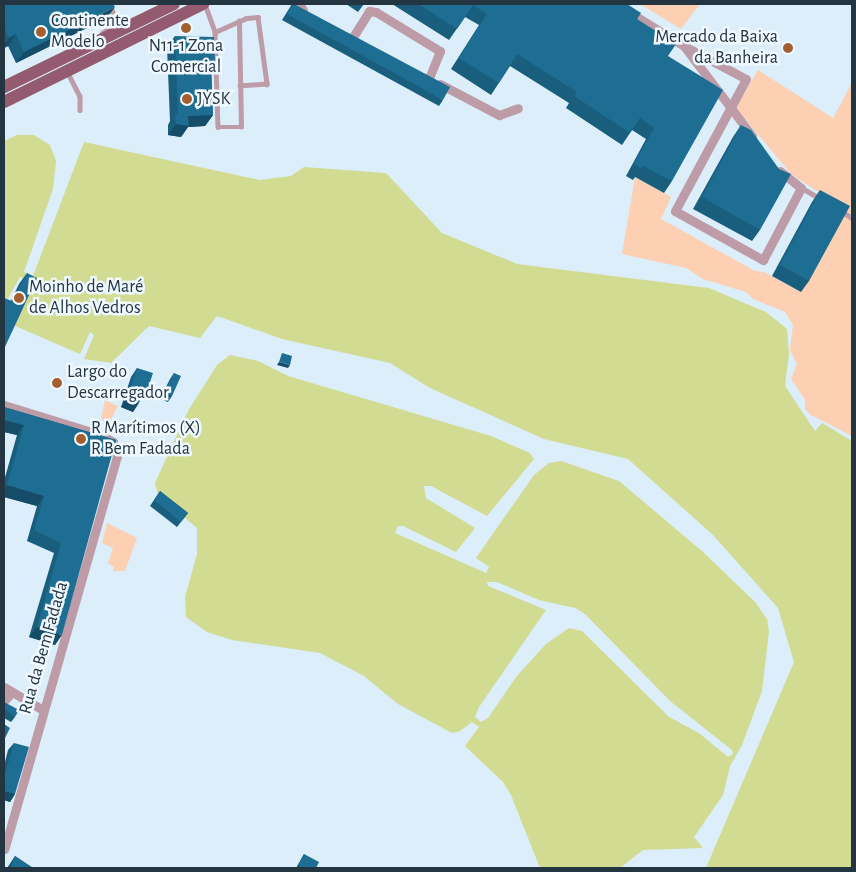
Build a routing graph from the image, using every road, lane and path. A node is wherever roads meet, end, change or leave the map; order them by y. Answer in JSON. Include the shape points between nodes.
{"nodes":[{"id":1,"x":112,"y":4,"type":"edge"},
{"id":2,"x":174,"y":4,"type":"edge"},
{"id":3,"x":204,"y":4,"type":"edge"},
{"id":4,"x":291,"y":4,"type":"edge"},
{"id":5,"x":616,"y":4,"type":"edge"},
{"id":6,"x":304,"y":9,"type":"edge"},
{"id":7,"x":239,"y":21,"type":"junction"},
{"id":8,"x":215,"y":32,"type":"junction"},
{"id":9,"x":353,"y":37,"type":"edge"},
{"id":10,"x":684,"y":46,"type":"junction"},
{"id":11,"x":82,"y":48,"type":"junction"},
{"id":12,"x":67,"y":70,"type":"junction"},
{"id":13,"x":421,"y":73,"type":"edge"},
{"id":14,"x":429,"y":78,"type":"junction"},
{"id":15,"x":240,"y":86,"type":"junction"},
{"id":16,"x":4,"y":87,"type":"edge"},
{"id":17,"x":4,"y":102,"type":"edge"},
{"id":18,"x":518,"y":108,"type":"dead end"},
{"id":19,"x":730,"y":108,"type":"junction"},
{"id":20,"x":80,"y":110,"type":"dead end"},
{"id":21,"x":758,"y":143,"type":"edge"},
{"id":22,"x":773,"y":163,"type":"edge"},
{"id":23,"x":801,"y":188,"type":"junction"},
{"id":24,"x":830,"y":204,"type":"edge"},
{"id":25,"x":837,"y":209,"type":"edge"},
{"id":26,"x":852,"y":218,"type":"edge"},
{"id":27,"x":4,"y":405,"type":"edge"},
{"id":28,"x":8,"y":689,"type":"edge"},
{"id":29,"x":4,"y":701,"type":"edge"},
{"id":30,"x":43,"y":710,"type":"junction"},
{"id":31,"x":4,"y":849,"type":"edge"}],
"edges":[{"from":1,"to":11,"type":"lane","via":[[116,24]]},
{"from":2,"to":11,"type":"main road"},
{"from":3,"to":8,"type":"lane"},
{"from":3,"to":12,"type":"main road"},
{"from":4,"to":6,"type":"street"},
{"from":5,"to":10,"type":"street"},
{"from":7,"to":8,"type":"lane"},
{"from":7,"to":15,"type":"lane"},
{"from":7,"to":15,"type":"lane","via":[[258,17],[267,84]]},
{"from":8,"to":15,"type":"lane","via":[[218,127],[241,127]]},
{"from":9,"to":14,"type":"street","via":[[369,11],[376,12],[440,51]]},
{"from":10,"to":19,"type":"street"},
{"from":10,"to":19,"type":"street","via":[[746,79]]},
{"from":11,"to":16,"type":"main road"},
{"from":12,"to":17,"type":"main road"},
{"from":12,"to":20,"type":"lane","via":[[80,96]]},
{"from":13,"to":14,"type":"street"},
{"from":14,"to":18,"type":"street","via":[[499,115]]},
{"from":19,"to":21,"type":"street"},
{"from":19,"to":23,"type":"street","via":[[674,210],[763,260]]},
{"from":22,"to":23,"type":"street"},
{"from":23,"to":24,"type":"lane"},
{"from":25,"to":26,"type":"lane"},
{"from":27,"to":30,"type":"street","name":"Rua da Bem Fadada","via":[[101,435],[113,442],[117,456]]},
{"from":28,"to":29,"type":"street"},
{"from":28,"to":30,"type":"street"},
{"from":30,"to":31,"type":"street","name":"Rua da Bem Fadada"}]}
